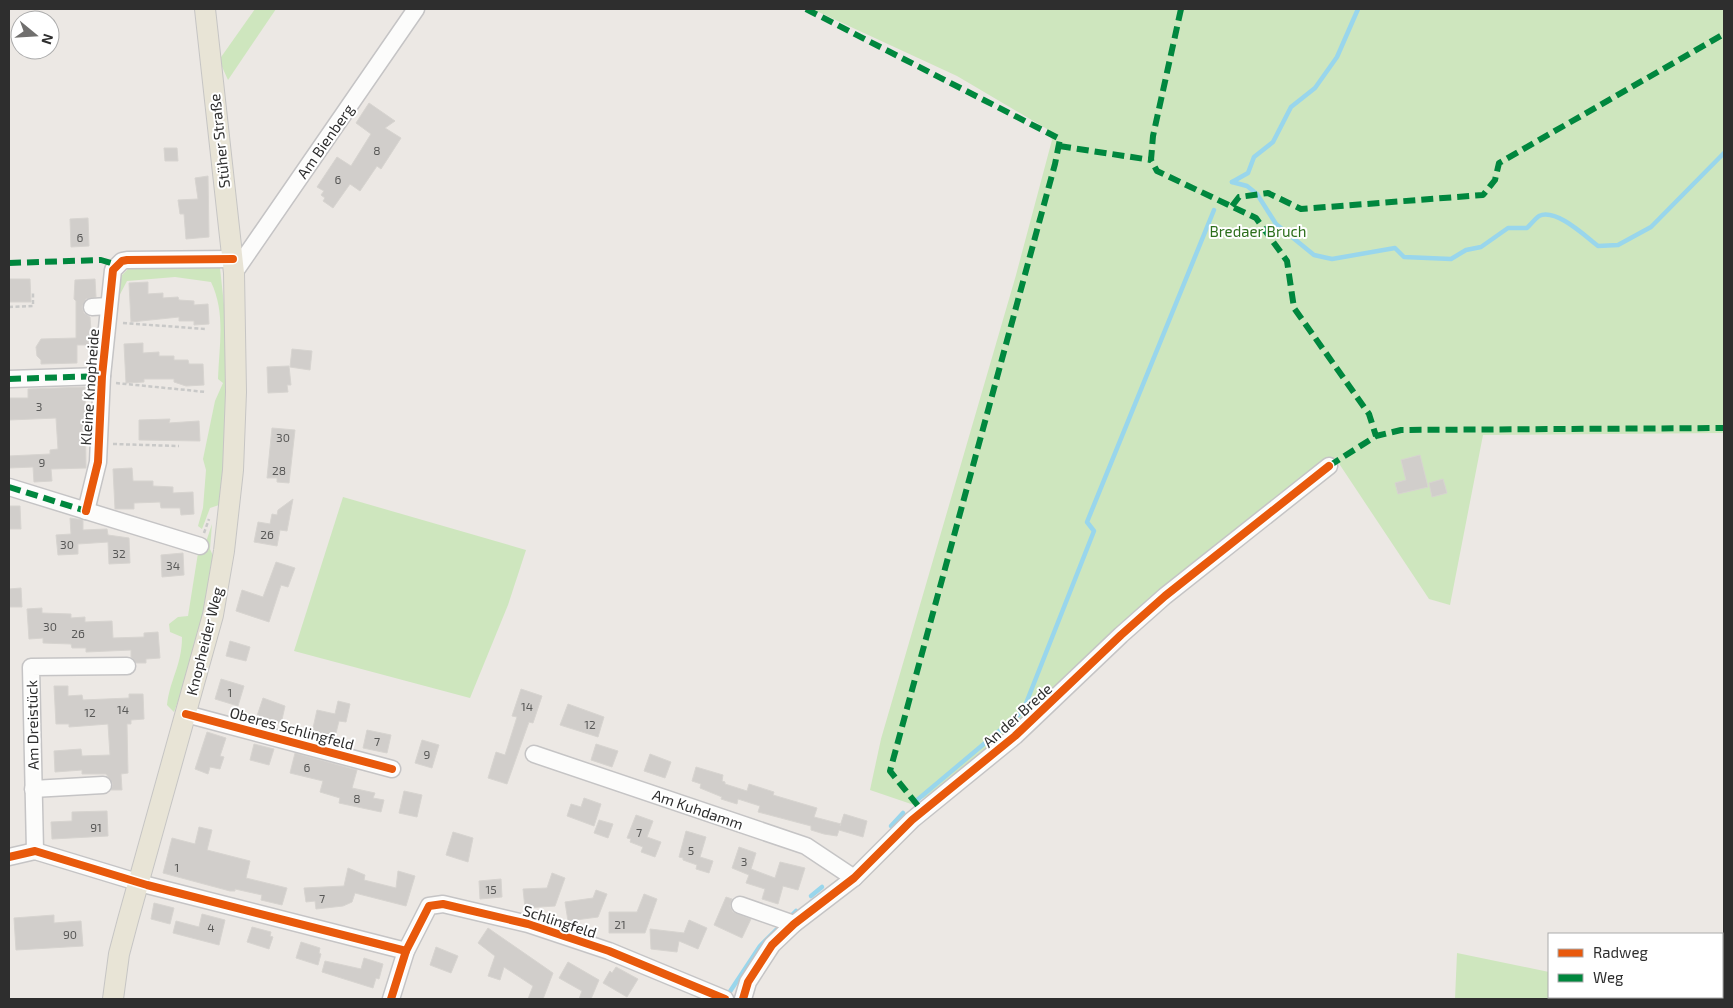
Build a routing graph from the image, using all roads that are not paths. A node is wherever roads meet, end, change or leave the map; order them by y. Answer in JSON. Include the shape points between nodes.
{"nodes":[{"id":1,"x":205,"y":9,"type":"edge"},
{"id":2,"x":416,"y":9,"type":"edge"},
{"id":3,"x":233,"y":266,"type":"junction"},
{"id":4,"x":92,"y":307,"type":"dead end"},
{"id":5,"x":108,"y":314,"type":"junction"},
{"id":6,"x":9,"y":379,"type":"edge"},
{"id":7,"x":102,"y":379,"type":"junction"},
{"id":8,"x":1328,"y":466,"type":"dead end"},
{"id":9,"x":9,"y":487,"type":"edge"},
{"id":10,"x":86,"y":510,"type":"junction"},
{"id":11,"x":200,"y":546,"type":"dead end"},
{"id":12,"x":127,"y":666,"type":"dead end"},
{"id":13,"x":186,"y":714,"type":"junction"},
{"id":14,"x":534,"y":754,"type":"dead end"},
{"id":15,"x":392,"y":769,"type":"dead end"},
{"id":16,"x":103,"y":785,"type":"dead end"},
{"id":17,"x":33,"y":788,"type":"junction"},
{"id":18,"x":35,"y":851,"type":"junction"},
{"id":19,"x":9,"y":857,"type":"edge"},
{"id":20,"x":854,"y":878,"type":"junction"},
{"id":21,"x":138,"y":883,"type":"junction"},
{"id":22,"x":740,"y":905,"type":"dead end"},
{"id":23,"x":794,"y":924,"type":"junction"},
{"id":24,"x":406,"y":951,"type":"junction"},
{"id":25,"x":114,"y":999,"type":"edge"},
{"id":26,"x":390,"y":999,"type":"edge"},
{"id":27,"x":725,"y":999,"type":"edge"},
{"id":28,"x":743,"y":999,"type":"edge"}],
"edges":[{"from":1,"to":3,"type":"main road","name":"Stüher Straße"},
{"from":2,"to":3,"type":"street","name":"Am Bienberg"},
{"from":3,"to":5,"type":"street","name":"Kleine Knopheide","via":[[127,260],[117,265],[111,276]]},
{"from":3,"to":13,"type":"main road","name":"Knopheider Weg","via":[[233,470],[213,615]]},
{"from":4,"to":5,"type":"street"},
{"from":5,"to":7,"type":"street","name":"Kleine Knopheide"},
{"from":6,"to":7,"type":"street","name":"Kleine Knopheide"},
{"from":7,"to":10,"type":"street","name":"Kleine Knopheide","via":[[98,462]]},
{"from":8,"to":20,"type":"street","name":"An der Brede","via":[[1150,609],[1014,736],[912,820]]},
{"from":9,"to":10,"type":"street"},
{"from":10,"to":11,"type":"street"},
{"from":12,"to":17,"type":"street","name":"Am Dreistück","via":[[31,667]]},
{"from":13,"to":15,"type":"street","name":"Oberes Schlingfeld"},
{"from":13,"to":21,"type":"main road","name":"Knopheider Weg"},
{"from":14,"to":20,"type":"street","name":"Am Kuhdamm","via":[[806,846]]},
{"from":16,"to":17,"type":"street","name":"Am Dreistück"},
{"from":17,"to":18,"type":"street","name":"Am Dreistück"},
{"from":18,"to":19,"type":"street"},
{"from":18,"to":21,"type":"street"},
{"from":20,"to":23,"type":"street","name":"An der Brede"},
{"from":21,"to":24,"type":"street"},
{"from":21,"to":25,"type":"main road","name":"Knopheider Weg","via":[[119,954]]},
{"from":22,"to":23,"type":"street"},
{"from":23,"to":28,"type":"street","name":"An der Brede","via":[[772,945],[748,982]]},
{"from":24,"to":26,"type":"street","name":"Schlingfeld"},
{"from":24,"to":27,"type":"street","name":"Schlingfeld","via":[[429,906],[443,904],[528,924],[600,948]]}]}
